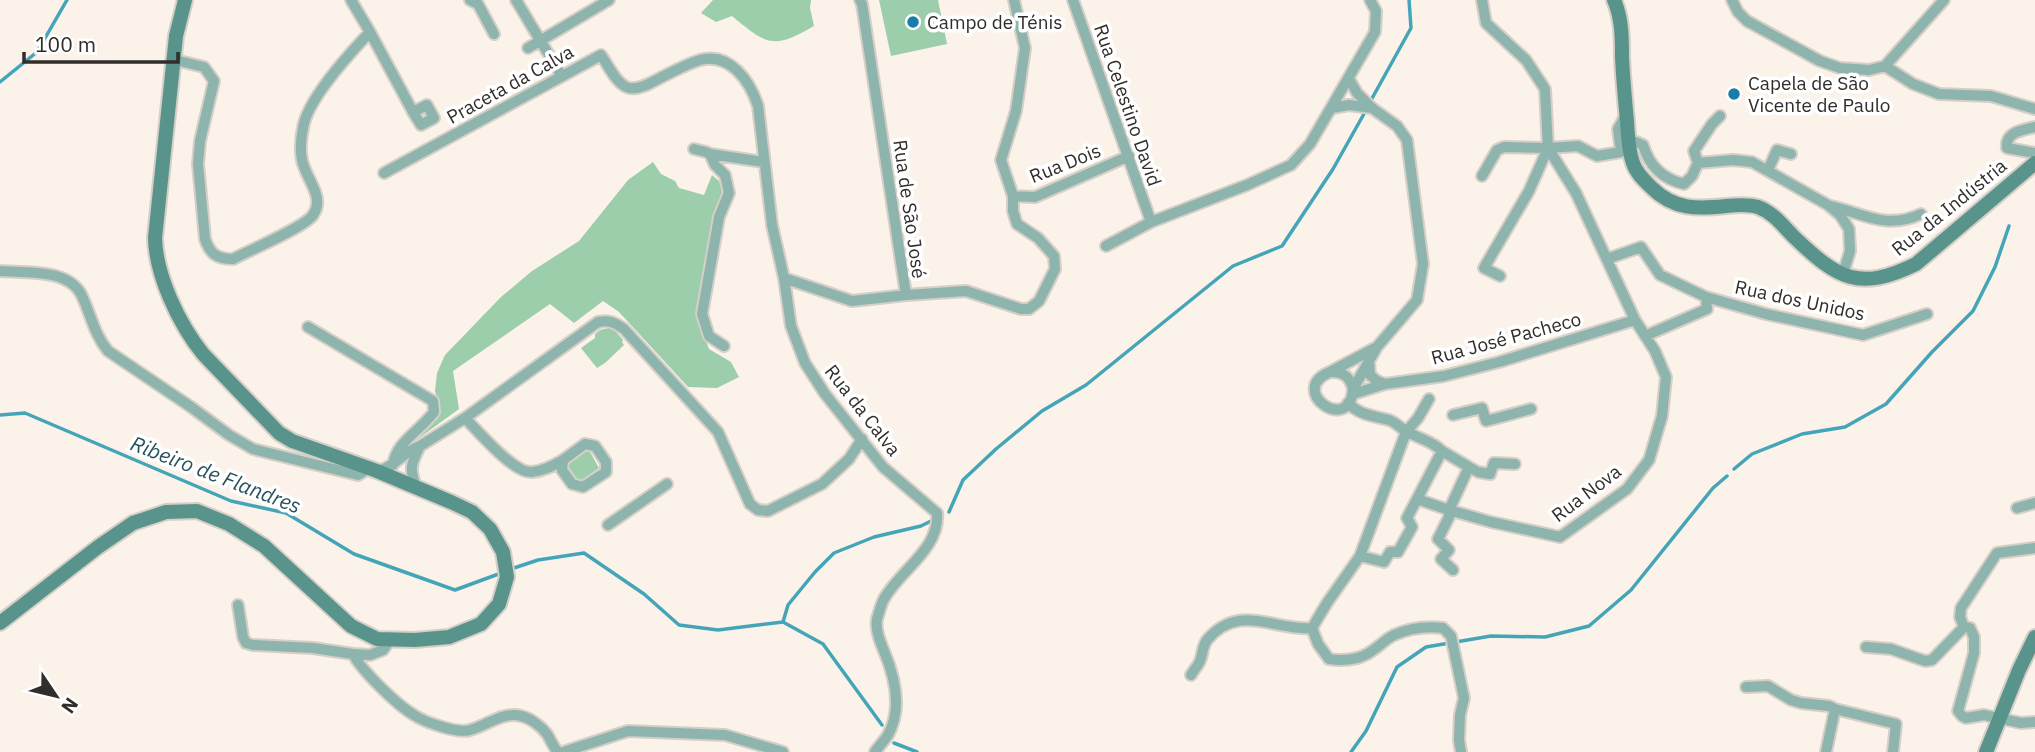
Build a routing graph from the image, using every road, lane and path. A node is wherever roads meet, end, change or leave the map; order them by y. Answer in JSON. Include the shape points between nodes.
{"nodes":[{"id":1,"x":185,"y":0,"type":"edge"},
{"id":2,"x":351,"y":0,"type":"edge"},
{"id":3,"x":470,"y":0,"type":"edge"},
{"id":4,"x":516,"y":0,"type":"edge"},
{"id":5,"x":609,"y":0,"type":"edge"},
{"id":6,"x":860,"y":0,"type":"edge"},
{"id":7,"x":1014,"y":0,"type":"edge"},
{"id":8,"x":1073,"y":0,"type":"edge"},
{"id":9,"x":1370,"y":0,"type":"edge"},
{"id":10,"x":1482,"y":0,"type":"edge"},
{"id":11,"x":1614,"y":0,"type":"edge"},
{"id":12,"x":1732,"y":0,"type":"edge"},
{"id":13,"x":1944,"y":0,"type":"edge"},
{"id":14,"x":588,"y":5,"type":"edge"},
{"id":15,"x":370,"y":32,"type":"junction"},
{"id":16,"x":494,"y":34,"type":"dead end"},
{"id":17,"x":541,"y":40,"type":"junction"},
{"id":18,"x":528,"y":48,"type":"dead end"},
{"id":19,"x":175,"y":60,"type":"junction"},
{"id":20,"x":1885,"y":66,"type":"junction"},
{"id":21,"x":561,"y":75,"type":"junction"},
{"id":22,"x":1349,"y":79,"type":"junction"},
{"id":23,"x":643,"y":86,"type":"joint"},
{"id":24,"x":1332,"y":108,"type":"junction"},
{"id":25,"x":1372,"y":108,"type":"junction"},
{"id":26,"x":2035,"y":109,"type":"edge"},
{"id":27,"x":413,"y":113,"type":"dead end"},
{"id":28,"x":1626,"y":115,"type":"junction"},
{"id":29,"x":1720,"y":116,"type":"dead end"},
{"id":30,"x":2035,"y":127,"type":"edge"},
{"id":31,"x":1629,"y":142,"type":"junction"},
{"id":32,"x":1548,"y":148,"type":"junction"},
{"id":33,"x":694,"y":149,"type":"dead end"},
{"id":34,"x":1791,"y":153,"type":"dead end"},
{"id":35,"x":2035,"y":153,"type":"edge"},
{"id":36,"x":710,"y":154,"type":"junction"},
{"id":37,"x":1129,"y":156,"type":"junction"},
{"id":38,"x":764,"y":162,"type":"junction"},
{"id":39,"x":1698,"y":163,"type":"junction"},
{"id":40,"x":2035,"y":163,"type":"edge"},
{"id":41,"x":1768,"y":170,"type":"junction"},
{"id":42,"x":384,"y":173,"type":"dead end"},
{"id":43,"x":1482,"y":176,"type":"dead end"},
{"id":44,"x":1013,"y":196,"type":"junction"},
{"id":45,"x":1828,"y":205,"type":"junction"},
{"id":46,"x":1922,"y":215,"type":"dead end"},
{"id":47,"x":1151,"y":222,"type":"junction"},
{"id":48,"x":1106,"y":246,"type":"dead end"},
{"id":49,"x":1607,"y":259,"type":"junction"},
{"id":50,"x":0,"y":271,"type":"edge"},
{"id":51,"x":1843,"y":274,"type":"junction"},
{"id":52,"x":1500,"y":276,"type":"dead end"},
{"id":53,"x":784,"y":278,"type":"junction"},
{"id":54,"x":906,"y":295,"type":"junction"},
{"id":55,"x":1706,"y":297,"type":"junction"},
{"id":56,"x":1927,"y":314,"type":"dead end"},
{"id":57,"x":1635,"y":320,"type":"junction"},
{"id":58,"x":308,"y":327,"type":"dead end"},
{"id":59,"x":1645,"y":336,"type":"junction"},
{"id":60,"x":724,"y":346,"type":"dead end"},
{"id":61,"x":1377,"y":347,"type":"junction"},
{"id":62,"x":1369,"y":361,"type":"junction"},
{"id":63,"x":1331,"y":372,"type":"junction"},
{"id":64,"x":1385,"y":384,"type":"junction"},
{"id":65,"x":1352,"y":395,"type":"junction"},
{"id":66,"x":1429,"y":399,"type":"dead end"},
{"id":67,"x":1531,"y":409,"type":"dead end"},
{"id":68,"x":1453,"y":415,"type":"dead end"},
{"id":69,"x":465,"y":418,"type":"junction"},
{"id":70,"x":1406,"y":432,"type":"junction"},
{"id":71,"x":862,"y":439,"type":"junction"},
{"id":72,"x":420,"y":446,"type":"junction"},
{"id":73,"x":1442,"y":451,"type":"junction"},
{"id":74,"x":563,"y":460,"type":"junction"},
{"id":75,"x":1515,"y":464,"type":"dead end"},
{"id":76,"x":393,"y":465,"type":"junction"},
{"id":77,"x":1469,"y":467,"type":"junction"},
{"id":78,"x":373,"y":470,"type":"junction"},
{"id":79,"x":667,"y":484,"type":"dead end"},
{"id":80,"x":416,"y":487,"type":"junction"},
{"id":81,"x":1417,"y":499,"type":"junction"},
{"id":82,"x":2035,"y":503,"type":"edge"},
{"id":83,"x":2017,"y":508,"type":"dead end"},
{"id":84,"x":1449,"y":510,"type":"junction"},
{"id":85,"x":608,"y":525,"type":"dead end"},
{"id":86,"x":2035,"y":548,"type":"edge"},
{"id":87,"x":1360,"y":556,"type":"junction"},
{"id":88,"x":1453,"y":570,"type":"dead end"},
{"id":89,"x":238,"y":605,"type":"dead end"},
{"id":90,"x":0,"y":623,"type":"edge"},
{"id":91,"x":1964,"y":627,"type":"junction"},
{"id":92,"x":1312,"y":628,"type":"junction"},
{"id":93,"x":2035,"y":637,"type":"edge"},
{"id":94,"x":391,"y":639,"type":"junction"},
{"id":95,"x":1866,"y":647,"type":"dead end"},
{"id":96,"x":352,"y":654,"type":"junction"},
{"id":97,"x":1191,"y":675,"type":"dead end"},
{"id":98,"x":1746,"y":687,"type":"dead end"},
{"id":99,"x":1835,"y":709,"type":"junction"},
{"id":100,"x":1999,"y":719,"type":"junction"},
{"id":101,"x":2035,"y":722,"type":"edge"},
{"id":102,"x":561,"y":752,"type":"edge"},
{"id":103,"x":783,"y":752,"type":"edge"},
{"id":104,"x":874,"y":752,"type":"edge"},
{"id":105,"x":1461,"y":752,"type":"edge"},
{"id":106,"x":1826,"y":752,"type":"edge"},
{"id":107,"x":1893,"y":752,"type":"edge"},
{"id":108,"x":1986,"y":752,"type":"edge"}],
"edges":[{"from":1,"to":19,"type":"main road"},
{"from":2,"to":15,"type":"street"},
{"from":3,"to":16,"type":"street","via":[[478,4]]},
{"from":4,"to":17,"type":"street"},
{"from":5,"to":14,"type":"street"},
{"from":6,"to":54,"type":"street","name":"Rua de São José"},
{"from":7,"to":44,"type":"street","via":[[1025,48],[1016,111],[1001,160]]},
{"from":8,"to":37,"type":"street","name":"Rua Celestino David"},
{"from":9,"to":22,"type":"street","via":[[1376,11],[1375,32]]},
{"from":10,"to":32,"type":"street","via":[[1486,23],[1526,60],[1545,89]]},
{"from":11,"to":28,"type":"main road","name":"Rua da Indústria","via":[[1621,27]]},
{"from":12,"to":20,"type":"street","via":[[1747,20],[1820,61],[1840,68]]},
{"from":13,"to":20,"type":"street"},
{"from":14,"to":17,"type":"street"},
{"from":15,"to":19,"type":"street","via":[[333,74],[303,125],[302,161],[317,197],[313,215],[233,259],[215,256],[205,239],[198,164],[214,81],[204,67]]},
{"from":15,"to":27,"type":"street"},
{"from":17,"to":18,"type":"street"},
{"from":17,"to":21,"type":"street"},
{"from":19,"to":78,"type":"main road","via":[[155,238],[158,264],[184,325],[203,354],[279,433]]},
{"from":20,"to":26,"type":"street","via":[[1939,94],[1991,96]]},
{"from":21,"to":23,"type":"street","name":"Praceta da Calva","via":[[601,55],[621,84],[631,89]]},
{"from":21,"to":42,"type":"street","name":"Praceta da Calva"},
{"from":22,"to":24,"type":"street"},
{"from":22,"to":25,"type":"street"},
{"from":23,"to":38,"type":"street","name":"Rua da Calva","via":[[702,59],[732,65],[752,87]]},
{"from":24,"to":25,"type":"street"},
{"from":24,"to":47,"type":"street","via":[[1291,165]]},
{"from":25,"to":61,"type":"street","via":[[1397,126],[1407,140],[1423,264],[1417,300]]},
{"from":28,"to":31,"type":"main road","name":"Rua da Indústria"},
{"from":28,"to":32,"type":"street","via":[[1618,129],[1621,152],[1597,156],[1578,146]]},
{"from":29,"to":39,"type":"street","via":[[1694,151]]},
{"from":30,"to":35,"type":"street","via":[[2010,135],[2006,142],[2007,148]]},
{"from":31,"to":39,"type":"street","via":[[1643,145],[1648,161],[1674,182],[1684,184]]},
{"from":31,"to":51,"type":"main road","name":"Rua da Indústria","via":[[1638,173],[1675,204],[1692,209],[1757,207],[1775,217],[1818,260]]},
{"from":32,"to":43,"type":"street","via":[[1504,147],[1497,150]]},
{"from":32,"to":49,"type":"street","name":"Rua Nova","via":[[1576,192]]},
{"from":32,"to":52,"type":"street","via":[[1484,268]]},
{"from":33,"to":36,"type":"street"},
{"from":34,"to":41,"type":"street","via":[[1777,150]]},
{"from":36,"to":38,"type":"street"},
{"from":36,"to":60,"type":"street","via":[[725,175],[729,193],[719,217],[702,314],[709,336]]},
{"from":37,"to":44,"type":"street","name":"Rua Dois","via":[[1034,197]]},
{"from":37,"to":47,"type":"street","name":"Rua Celestino David"},
{"from":38,"to":53,"type":"street","name":"Rua da Calva"},
{"from":39,"to":41,"type":"street","via":[[1733,160]]},
{"from":40,"to":51,"type":"main road","name":"Rua da Indústria","via":[[1916,264],[1874,280]]},
{"from":41,"to":45,"type":"street"},
{"from":44,"to":54,"type":"street","name":"Rua de São José","via":[[1017,224],[1038,238],[1054,257],[1055,269],[1039,301],[1030,309],[1021,309],[966,291]]},
{"from":45,"to":46,"type":"street","via":[[1884,222]]},
{"from":45,"to":51,"type":"street","via":[[1849,229],[1850,251]]},
{"from":47,"to":48,"type":"street"},
{"from":49,"to":55,"type":"street","name":"Rua dos Unidos","via":[[1641,247],[1660,275]]},
{"from":49,"to":57,"type":"street","name":"Rua Nova"},
{"from":50,"to":78,"type":"street","via":[[55,275],[70,282],[80,292],[98,340],[108,351],[253,449],[358,475]]},
{"from":53,"to":54,"type":"street","via":[[852,301]]},
{"from":53,"to":71,"type":"street","name":"Rua da Calva","via":[[791,326],[805,363]]},
{"from":55,"to":56,"type":"street","name":"Rua dos Unidos","via":[[1863,335]]},
{"from":55,"to":59,"type":"street","name":"Rua dos Unidos","via":[[1707,309]]},
{"from":57,"to":59,"type":"street","name":"Rua Nova"},
{"from":57,"to":64,"type":"street","name":"Rua José Pacheco","via":[[1499,362]]},
{"from":58,"to":76,"type":"street","via":[[433,401],[434,412],[399,447]]},
{"from":59,"to":84,"type":"street","name":"Rua Nova","via":[[1666,377],[1662,416],[1649,460],[1627,489],[1560,537]]},
{"from":61,"to":62,"type":"street"},
{"from":61,"to":63,"type":"street"},
{"from":62,"to":64,"type":"street","via":[[1370,375]]},
{"from":62,"to":65,"type":"street"},
{"from":63,"to":65,"type":"street","name":"Rua José Pacheco","via":[[1348,378]]},
{"from":63,"to":65,"type":"street","name":"Rua José Pacheco","via":[[1316,384],[1320,403],[1337,409]]},
{"from":64,"to":65,"type":"street","name":"Rua José Pacheco"},
{"from":65,"to":70,"type":"street","name":"Rua José Pacheco","via":[[1355,411],[1400,425]]},
{"from":66,"to":70,"type":"street"},
{"from":67,"to":68,"type":"street","via":[[1486,421],[1482,408]]},
{"from":69,"to":71,"type":"street","via":[[607,320],[639,345],[718,432],[750,504],[758,510],[768,512],[822,484]]},
{"from":69,"to":72,"type":"street"},
{"from":69,"to":74,"type":"street","via":[[514,466],[530,473]]},
{"from":70,"to":73,"type":"street","name":"Rua José Pacheco"},
{"from":70,"to":87,"type":"street"},
{"from":71,"to":104,"type":"street","name":"Rua da Calva","via":[[883,467],[937,513],[938,526],[884,599],[876,623],[894,674],[897,701],[891,728]]},
{"from":72,"to":76,"type":"street"},
{"from":72,"to":80,"type":"street","via":[[411,472]]},
{"from":73,"to":77,"type":"street","name":"Rua José Pacheco"},
{"from":73,"to":81,"type":"street"},
{"from":74,"to":74,"type":"street","via":[[562,470],[572,484],[583,487],[606,472],[606,462],[595,446],[585,444]]},
{"from":75,"to":77,"type":"street","via":[[1494,463],[1490,474]]},
{"from":76,"to":78,"type":"street"},
{"from":77,"to":84,"type":"street"},
{"from":78,"to":80,"type":"main road"},
{"from":79,"to":85,"type":"street"},
{"from":80,"to":94,"type":"main road","via":[[472,512],[490,528],[503,552],[508,577],[499,604],[481,624],[449,637]]},
{"from":81,"to":84,"type":"street","name":"Rua Nova"},
{"from":81,"to":87,"type":"street","via":[[1407,519],[1412,527],[1398,552],[1390,552],[1384,562]]},
{"from":82,"to":83,"type":"street"},
{"from":84,"to":88,"type":"street","via":[[1438,539],[1449,550],[1441,559]]},
{"from":86,"to":91,"type":"street","via":[[1997,553],[1961,608]]},
{"from":87,"to":92,"type":"street"},
{"from":89,"to":96,"type":"street","via":[[246,643]]},
{"from":90,"to":94,"type":"main road","via":[[133,523],[166,512],[197,511],[264,546],[351,626],[377,639]]},
{"from":91,"to":95,"type":"street","via":[[1932,660]]},
{"from":91,"to":100,"type":"street","via":[[1975,637],[1974,653],[1958,711],[1966,718],[1984,715]]},
{"from":92,"to":97,"type":"street","via":[[1249,618],[1231,623],[1206,641]]},
{"from":92,"to":105,"type":"street","via":[[1329,659],[1359,658],[1414,628],[1443,628],[1452,642],[1464,698]]},
{"from":93,"to":100,"type":"main road"},
{"from":94,"to":96,"type":"street","via":[[383,650],[370,655]]},
{"from":96,"to":102,"type":"street","via":[[414,716],[458,732],[519,715],[535,722]]},
{"from":98,"to":99,"type":"street","via":[[1768,686],[1791,700]]},
{"from":99,"to":106,"type":"street"},
{"from":99,"to":107,"type":"street","via":[[1896,724]]},
{"from":100,"to":101,"type":"street"},
{"from":100,"to":108,"type":"main road"},
{"from":102,"to":103,"type":"street","via":[[628,731],[725,735]]}]}
